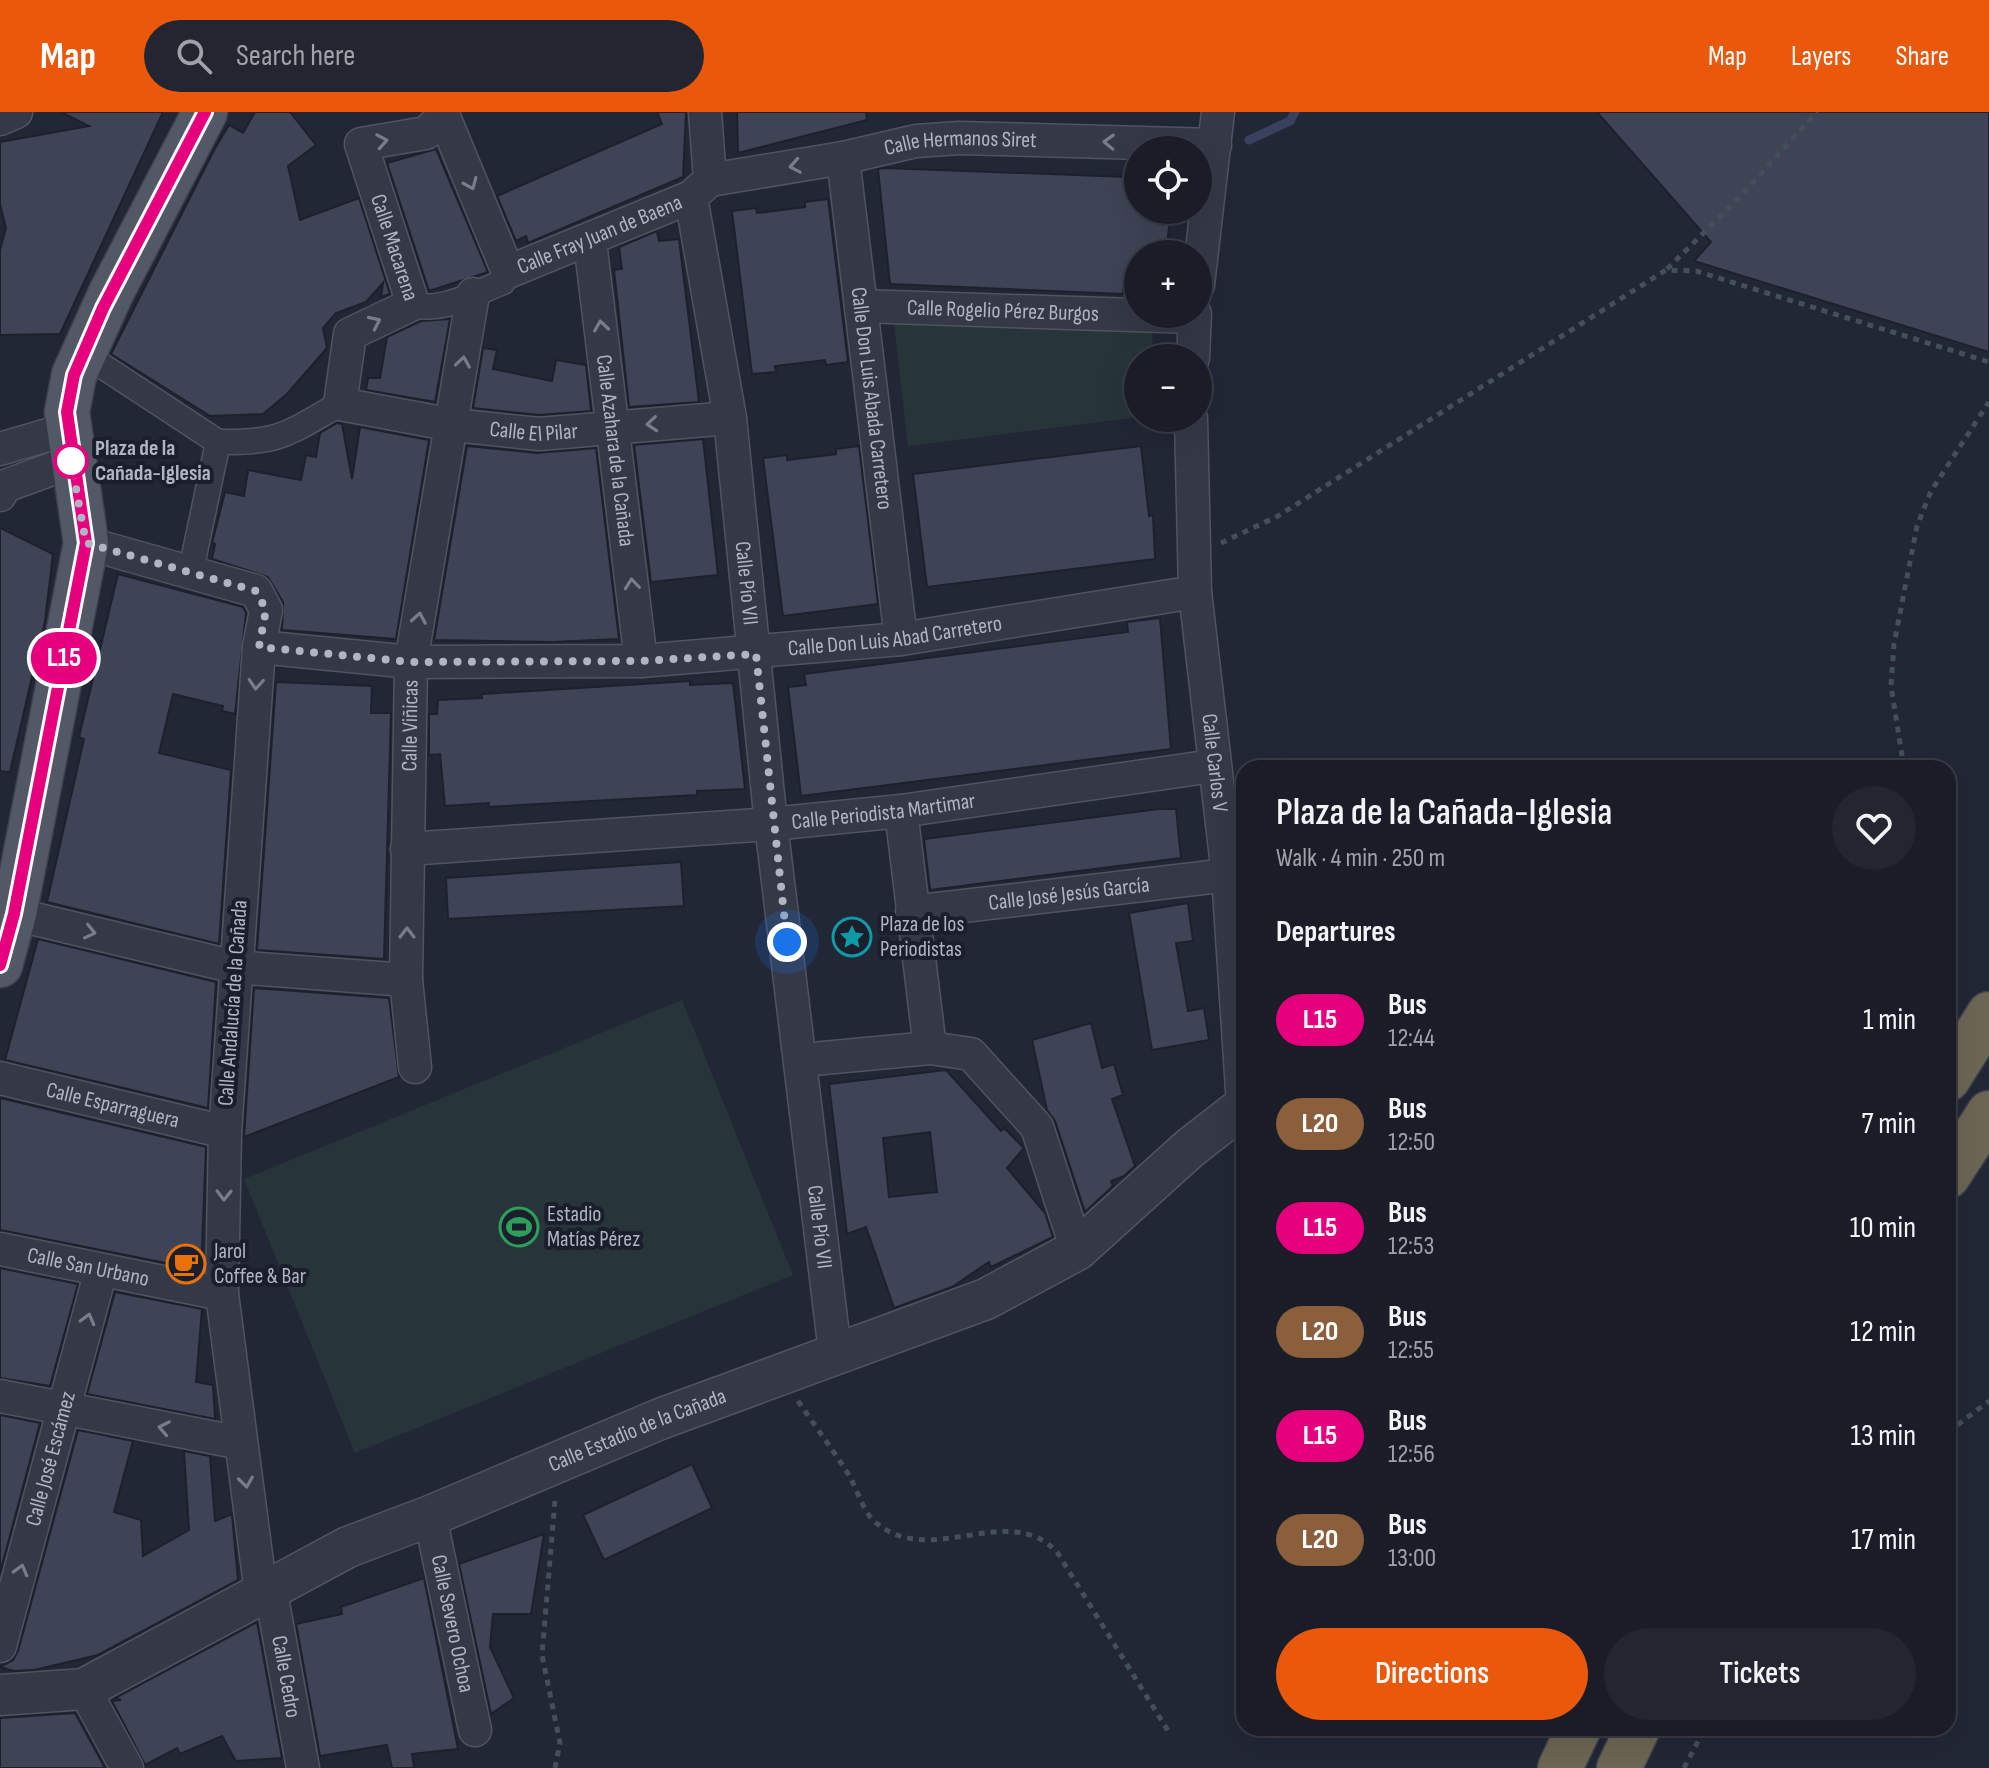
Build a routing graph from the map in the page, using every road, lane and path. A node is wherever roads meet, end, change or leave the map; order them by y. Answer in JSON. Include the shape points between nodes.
{"nodes":[{"id":1,"x":16,"y":112,"type":"edge"},
{"id":2,"x":205,"y":112,"type":"edge"},
{"id":3,"x":705,"y":112,"type":"edge"},
{"id":4,"x":1218,"y":112,"type":"edge"},
{"id":5,"x":1817,"y":112,"type":"edge"},
{"id":6,"x":443,"y":114,"type":"edge"},
{"id":7,"x":0,"y":119,"type":"edge"},
{"id":8,"x":1215,"y":145,"type":"junction"},
{"id":9,"x":843,"y":158,"type":"junction"},
{"id":10,"x":700,"y":189,"type":"junction"},
{"id":11,"x":1204,"y":240,"type":"edge"},
{"id":12,"x":590,"y":242,"type":"junction"},
{"id":13,"x":1666,"y":270,"type":"junction"},
{"id":14,"x":508,"y":272,"type":"junction"},
{"id":15,"x":473,"y":294,"type":"junction"},
{"id":16,"x":413,"y":304,"type":"junction"},
{"id":17,"x":1124,"y":305,"type":"edge"},
{"id":18,"x":861,"y":306,"type":"junction"},
{"id":19,"x":84,"y":354,"type":"junction"},
{"id":20,"x":1989,"y":362,"type":"edge"},
{"id":21,"x":1989,"y":402,"type":"edge"},
{"id":22,"x":340,"y":404,"type":"junction"},
{"id":23,"x":730,"y":418,"type":"junction"},
{"id":24,"x":453,"y":425,"type":"junction"},
{"id":25,"x":615,"y":428,"type":"junction"},
{"id":26,"x":1191,"y":432,"type":"edge"},
{"id":27,"x":218,"y":442,"type":"junction"},
{"id":28,"x":70,"y":445,"type":"junction"},
{"id":29,"x":0,"y":449,"type":"edge"},
{"id":30,"x":0,"y":495,"type":"edge"},
{"id":31,"x":86,"y":543,"type":"junction"},
{"id":32,"x":1195,"y":555,"type":"junction"},
{"id":33,"x":191,"y":570,"type":"junction"},
{"id":34,"x":1195,"y":592,"type":"junction"},
{"id":35,"x":901,"y":639,"type":"junction"},
{"id":36,"x":259,"y":647,"type":"junction"},
{"id":37,"x":756,"y":654,"type":"junction"},
{"id":38,"x":641,"y":661,"type":"junction"},
{"id":39,"x":411,"y":662,"type":"junction"},
{"id":40,"x":1903,"y":760,"type":"edge"},
{"id":41,"x":1213,"y":766,"type":"junction"},
{"id":42,"x":901,"y":811,"type":"junction"},
{"id":43,"x":771,"y":824,"type":"junction"},
{"id":44,"x":407,"y":849,"type":"junction"},
{"id":45,"x":1228,"y":875,"type":"junction"},
{"id":46,"x":912,"y":912,"type":"junction"},
{"id":47,"x":14,"y":914,"type":"junction"},
{"id":48,"x":0,"y":965,"type":"edge"},
{"id":49,"x":235,"y":967,"type":"junction"},
{"id":50,"x":406,"y":980,"type":"junction"},
{"id":51,"x":1236,"y":990,"type":"edge"},
{"id":52,"x":1989,"y":1014,"type":"edge"},
{"id":53,"x":930,"y":1048,"type":"junction"},
{"id":54,"x":802,"y":1060,"type":"junction"},
{"id":55,"x":1956,"y":1066,"type":"edge"},
{"id":56,"x":415,"y":1067,"type":"dead end"},
{"id":57,"x":0,"y":1078,"type":"edge"},
{"id":58,"x":1236,"y":1112,"type":"edge"},
{"id":59,"x":1989,"y":1113,"type":"edge"},
{"id":60,"x":225,"y":1132,"type":"junction"},
{"id":61,"x":1956,"y":1164,"type":"edge"},
{"id":62,"x":0,"y":1249,"type":"edge"},
{"id":63,"x":1077,"y":1250,"type":"junction"},
{"id":64,"x":101,"y":1270,"type":"junction"},
{"id":65,"x":222,"y":1294,"type":"junction"},
{"id":66,"x":835,"y":1352,"type":"junction"},
{"id":67,"x":779,"y":1374,"type":"junction"},
{"id":68,"x":0,"y":1396,"type":"edge"},
{"id":69,"x":1989,"y":1401,"type":"edge"},
{"id":70,"x":64,"y":1409,"type":"junction"},
{"id":71,"x":1956,"y":1426,"type":"edge"},
{"id":72,"x":241,"y":1443,"type":"junction"},
{"id":73,"x":559,"y":1463,"type":"junction"},
{"id":74,"x":430,"y":1516,"type":"junction"},
{"id":75,"x":261,"y":1593,"type":"junction"},
{"id":76,"x":0,"y":1646,"type":"edge"},
{"id":77,"x":84,"y":1689,"type":"junction"},
{"id":78,"x":0,"y":1695,"type":"edge"},
{"id":79,"x":475,"y":1730,"type":"dead end"},
{"id":80,"x":1170,"y":1734,"type":"dead end"},
{"id":81,"x":1575,"y":1736,"type":"edge"},
{"id":82,"x":1634,"y":1736,"type":"edge"},
{"id":83,"x":1701,"y":1736,"type":"edge"},
{"id":84,"x":127,"y":1768,"type":"edge"},
{"id":85,"x":303,"y":1768,"type":"edge"},
{"id":86,"x":555,"y":1768,"type":"edge"},
{"id":87,"x":1560,"y":1768,"type":"edge"},
{"id":88,"x":1619,"y":1768,"type":"edge"},
{"id":89,"x":1684,"y":1768,"type":"edge"}],
"edges":[{"from":1,"to":7,"type":"street"},
{"from":2,"to":19,"type":"main road"},
{"from":3,"to":10,"type":"street","name":"Calle Pío VII"},
{"from":4,"to":8,"type":"street"},
{"from":5,"to":13,"type":"path"},
{"from":6,"to":14,"type":"street","one_way":true},
{"from":16,"to":6,"type":"street","name":"Calle Macarena","one_way":true,"via":[[361,144],[426,133]]},
{"from":8,"to":9,"type":"street","name":"Calle Hermanos Siret","one_way":true,"via":[[959,138],[916,141]]},
{"from":8,"to":11,"type":"street"},
{"from":9,"to":10,"type":"street","name":"Calle Hermanos Siret","one_way":true},
{"from":9,"to":18,"type":"street","name":"Calle Don Luis Abada Carretero"},
{"from":10,"to":12,"type":"street","name":"Calle Fray Juan de Baena"},
{"from":10,"to":23,"type":"street","name":"Calle Pío VII"},
{"from":12,"to":14,"type":"street","name":"Calle Fray Juan de Baena"},
{"from":25,"to":12,"type":"street","name":"Calle Azahara de la Cañada","one_way":true},
{"from":13,"to":20,"type":"path","via":[[1696,271]]},
{"from":13,"to":32,"type":"path","via":[[1278,516]]},
{"from":14,"to":15,"type":"street","via":[[503,282]]},
{"from":15,"to":16,"type":"street","via":[[425,309]]},
{"from":24,"to":15,"type":"street","name":"Calle Viñicas","one_way":true},
{"from":22,"to":16,"type":"street","name":"Calle Macarena","one_way":true,"via":[[350,334]]},
{"from":17,"to":18,"type":"street","name":"Calle Rogelio Pérez Burgos"},
{"from":18,"to":35,"type":"street","name":"Calle Don Luis Abada Carretero"},
{"from":19,"to":27,"type":"street"},
{"from":19,"to":28,"type":"main road","via":[[67,412]]},
{"from":21,"to":40,"type":"path","via":[[1931,491],[1917,526],[1891,686]]},
{"from":22,"to":24,"type":"street","name":"Calle El Pilar"},
{"from":22,"to":27,"type":"street","via":[[280,439]]},
{"from":23,"to":25,"type":"street","name":"Calle El Pilar","one_way":true},
{"from":23,"to":37,"type":"street","name":"Calle Pío VII"},
{"from":24,"to":25,"type":"street","name":"Calle El Pilar","via":[[539,434]]},
{"from":39,"to":24,"type":"street","name":"Calle Viñicas","one_way":true},
{"from":38,"to":25,"type":"street","name":"Calle Azahara de la Cañada","one_way":true},
{"from":26,"to":32,"type":"street","name":"Calle Carlos V"},
{"from":27,"to":33,"type":"street"},
{"from":28,"to":29,"type":"street"},
{"from":28,"to":30,"type":"street","via":[[5,486]]},
{"from":28,"to":31,"type":"main road"},
{"from":31,"to":33,"type":"street","name":"Calle Andalucía de la Cañada"},
{"from":31,"to":47,"type":"main road"},
{"from":32,"to":34,"type":"street","name":"Calle Carlos V"},
{"from":33,"to":36,"type":"street","name":"Calle Andalucía de la Cañada","via":[[256,591],[266,610]]},
{"from":34,"to":35,"type":"street","name":"Calle Don Luis Abad Carretero"},
{"from":34,"to":41,"type":"street","name":"Calle Carlos V"},
{"from":35,"to":37,"type":"street","name":"Calle Don Luis Abad Carretero"},
{"from":36,"to":39,"type":"street","name":"Calle Don Luis Abad Carretero"},
{"from":36,"to":49,"type":"street","name":"Calle Andalucía de la Cañada","one_way":true},
{"from":37,"to":38,"type":"street","name":"Calle Don Luis Abad Carretero"},
{"from":37,"to":43,"type":"street","name":"Calle Pío VII"},
{"from":38,"to":39,"type":"street","name":"Calle Don Luis Abad Carretero"},
{"from":39,"to":44,"type":"street","name":"Calle Viñicas"},
{"from":41,"to":42,"type":"street","name":"Calle Periodista Martimar"},
{"from":41,"to":45,"type":"street","name":"Calle Carlos V"},
{"from":42,"to":43,"type":"street","name":"Calle Periodista Martimar"},
{"from":42,"to":46,"type":"street"},
{"from":43,"to":44,"type":"street","name":"Calle Periodista Martimar"},
{"from":43,"to":54,"type":"street","name":"Calle Pío VII"},
{"from":50,"to":44,"type":"street","name":"Calle Viñicas","one_way":true},
{"from":45,"to":46,"type":"street","name":"Calle José Jesús García"},
{"from":45,"to":51,"type":"street","name":"Calle Carlos V"},
{"from":46,"to":53,"type":"street"},
{"from":47,"to":48,"type":"main road"},
{"from":47,"to":49,"type":"street","one_way":true},
{"from":49,"to":50,"type":"street"},
{"from":49,"to":60,"type":"street","name":"Calle Andalucía de la Cañada"},
{"from":50,"to":56,"type":"street","name":"Calle Viñicas"},
{"from":52,"to":55,"type":"highway"},
{"from":53,"to":54,"type":"street"},
{"from":53,"to":63,"type":"street","via":[[971,1054],[1037,1127]]},
{"from":54,"to":66,"type":"street","name":"Calle Pío VII"},
{"from":57,"to":60,"type":"street","name":"Calle Esparraguera"},
{"from":58,"to":63,"type":"street","name":"Calle Estadio de la Cañada"},
{"from":59,"to":61,"type":"highway"},
{"from":60,"to":65,"type":"street","name":"Calle Andalucía de la Cañada","one_way":true},
{"from":62,"to":64,"type":"street","name":"Calle San Urbano"},
{"from":63,"to":66,"type":"street","name":"Calle Estadio de la Cañada","via":[[986,1299]]},
{"from":64,"to":65,"type":"street","name":"Calle San Urbano"},
{"from":70,"to":64,"type":"street","name":"Calle José Escámez","one_way":true},
{"from":65,"to":72,"type":"street","name":"Calle Andalucía de la Cañada"},
{"from":66,"to":67,"type":"street","name":"Calle Estadio de la Cañada"},
{"from":67,"to":73,"type":"street","name":"Calle Estadio de la Cañada"},
{"from":67,"to":80,"type":"path","via":[[849,1475],[873,1520],[902,1535],[948,1541],[1007,1529],[1042,1536]]},
{"from":68,"to":70,"type":"street"},
{"from":69,"to":71,"type":"path"},
{"from":72,"to":70,"type":"street","one_way":true},
{"from":76,"to":70,"type":"street","name":"Calle José Escámez","one_way":true},
{"from":72,"to":75,"type":"street","name":"Calle Andalucía de la Cañada","one_way":true},
{"from":73,"to":74,"type":"street","name":"Calle Estadio de la Cañada"},
{"from":73,"to":86,"type":"path","via":[[542,1655],[560,1743]]},
{"from":74,"to":75,"type":"street","name":"Calle Estadio de la Cañada","via":[[348,1547]]},
{"from":74,"to":79,"type":"street","name":"Calle Severo Ochoa"},
{"from":75,"to":77,"type":"street","name":"Calle Estadio de la Cañada"},
{"from":75,"to":85,"type":"street","name":"Calle Cedro","via":[[273,1603]]},
{"from":77,"to":78,"type":"street","name":"Calle Estadio de la Cañada"},
{"from":77,"to":84,"type":"street"},
{"from":81,"to":87,"type":"highway"},
{"from":82,"to":88,"type":"highway"},
{"from":83,"to":89,"type":"path"}]}
